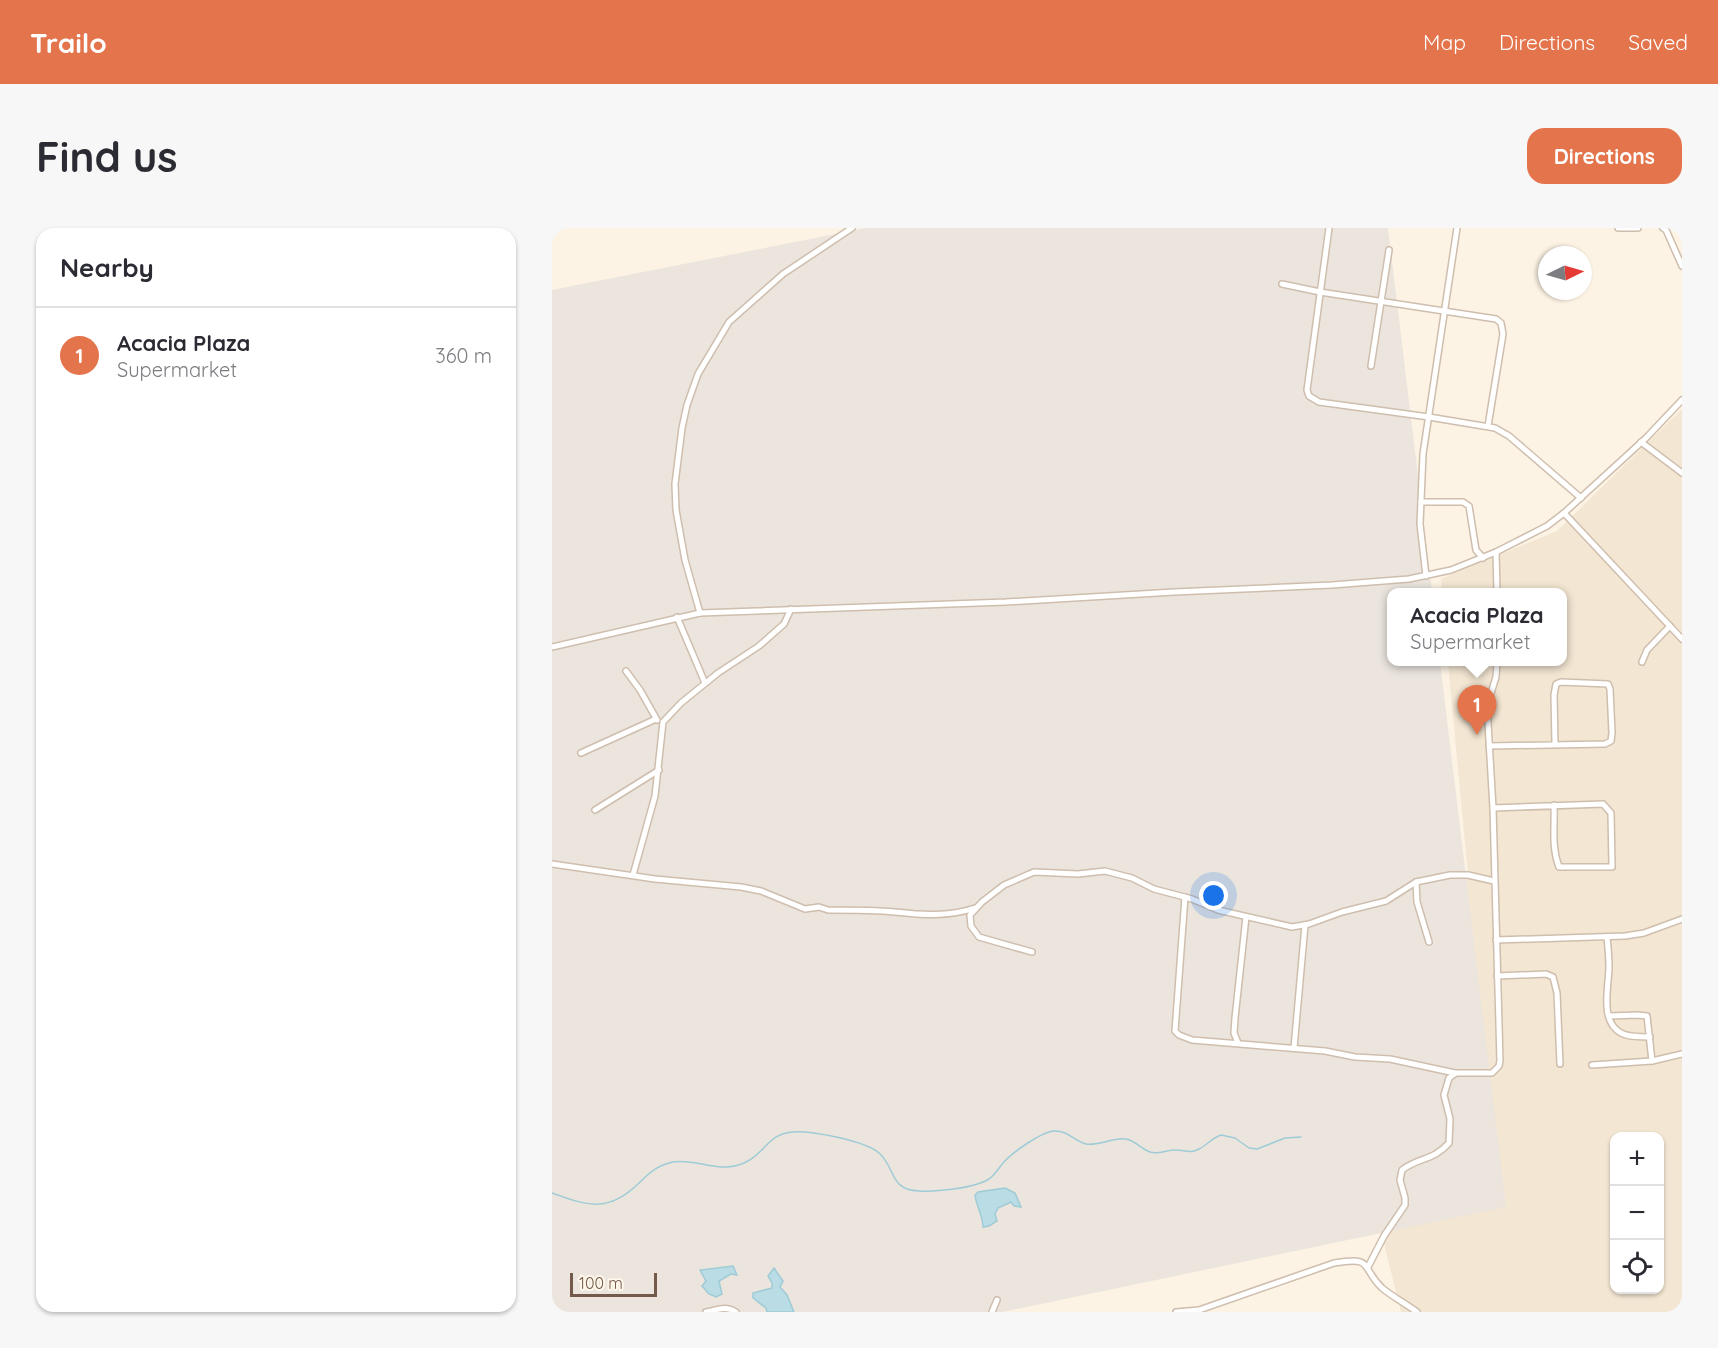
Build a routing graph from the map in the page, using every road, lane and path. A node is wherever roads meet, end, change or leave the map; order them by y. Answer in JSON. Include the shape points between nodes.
{"nodes":[{"id":1,"x":852,"y":228,"type":"edge"},
{"id":2,"x":1329,"y":228,"type":"edge"},
{"id":3,"x":1457,"y":228,"type":"edge"},
{"id":4,"x":1618,"y":228,"type":"edge"},
{"id":5,"x":1638,"y":228,"type":"edge"},
{"id":6,"x":1663,"y":228,"type":"edge"},
{"id":7,"x":1389,"y":250,"type":"dead end"},
{"id":8,"x":1682,"y":266,"type":"edge"},
{"id":9,"x":1282,"y":284,"type":"dead end"},
{"id":10,"x":1320,"y":292,"type":"junction"},
{"id":11,"x":1381,"y":302,"type":"junction"},
{"id":12,"x":1444,"y":311,"type":"junction"},
{"id":13,"x":1371,"y":366,"type":"dead end"},
{"id":14,"x":1682,"y":400,"type":"edge"},
{"id":15,"x":1429,"y":417,"type":"junction"},
{"id":16,"x":1488,"y":426,"type":"junction"},
{"id":17,"x":1641,"y":442,"type":"junction"},
{"id":18,"x":1682,"y":473,"type":"edge"},
{"id":19,"x":1581,"y":498,"type":"junction"},
{"id":20,"x":1421,"y":502,"type":"junction"},
{"id":21,"x":1564,"y":513,"type":"junction"},
{"id":22,"x":1496,"y":552,"type":"junction"},
{"id":23,"x":1483,"y":558,"type":"junction"},
{"id":24,"x":1426,"y":576,"type":"junction"},
{"id":25,"x":1497,"y":588,"type":"edge"},
{"id":26,"x":791,"y":609,"type":"junction"},
{"id":27,"x":700,"y":613,"type":"junction"},
{"id":28,"x":677,"y":617,"type":"junction"},
{"id":29,"x":1670,"y":626,"type":"junction"},
{"id":30,"x":1682,"y":639,"type":"edge"},
{"id":31,"x":552,"y":647,"type":"edge"},
{"id":32,"x":1642,"y":662,"type":"dead end"},
{"id":33,"x":1497,"y":666,"type":"edge"},
{"id":34,"x":626,"y":671,"type":"dead end"},
{"id":35,"x":705,"y":683,"type":"junction"},
{"id":36,"x":656,"y":719,"type":"junction"},
{"id":37,"x":663,"y":722,"type":"junction"},
{"id":38,"x":1555,"y":745,"type":"junction"},
{"id":39,"x":1489,"y":746,"type":"junction"},
{"id":40,"x":581,"y":753,"type":"dead end"},
{"id":41,"x":659,"y":770,"type":"junction"},
{"id":42,"x":1554,"y":806,"type":"junction"},
{"id":43,"x":1492,"y":808,"type":"junction"},
{"id":44,"x":595,"y":810,"type":"dead end"},
{"id":45,"x":552,"y":864,"type":"edge"},
{"id":46,"x":633,"y":875,"type":"junction"},
{"id":47,"x":1494,"y":881,"type":"junction"},
{"id":48,"x":1416,"y":882,"type":"junction"},
{"id":49,"x":1185,"y":897,"type":"junction"},
{"id":50,"x":976,"y":908,"type":"junction"},
{"id":51,"x":1246,"y":917,"type":"junction"},
{"id":52,"x":1682,"y":919,"type":"edge"},
{"id":53,"x":1305,"y":925,"type":"junction"},
{"id":54,"x":1607,"y":938,"type":"junction"},
{"id":55,"x":1496,"y":940,"type":"junction"},
{"id":56,"x":1429,"y":942,"type":"dead end"},
{"id":57,"x":1032,"y":952,"type":"dead end"},
{"id":58,"x":1497,"y":976,"type":"junction"},
{"id":59,"x":1609,"y":1016,"type":"junction"},
{"id":60,"x":1650,"y":1037,"type":"junction"},
{"id":61,"x":1238,"y":1043,"type":"junction"},
{"id":62,"x":1294,"y":1048,"type":"junction"},
{"id":63,"x":1682,"y":1054,"type":"edge"},
{"id":64,"x":1652,"y":1060,"type":"junction"},
{"id":65,"x":1560,"y":1064,"type":"dead end"},
{"id":66,"x":1592,"y":1065,"type":"dead end"},
{"id":67,"x":1456,"y":1073,"type":"junction"},
{"id":68,"x":1368,"y":1267,"type":"junction"},
{"id":69,"x":998,"y":1300,"type":"dead end"},
{"id":70,"x":1197,"y":1311,"type":"edge"},
{"id":71,"x":706,"y":1312,"type":"edge"},
{"id":72,"x":736,"y":1312,"type":"edge"},
{"id":73,"x":992,"y":1312,"type":"edge"},
{"id":74,"x":1176,"y":1312,"type":"edge"},
{"id":75,"x":1417,"y":1312,"type":"edge"}],
"edges":[{"from":1,"to":27,"type":"street","via":[[783,274],[737,314],[698,374],[682,428],[675,490],[685,560]]},
{"from":2,"to":10,"type":"street"},
{"from":3,"to":12,"type":"street"},
{"from":4,"to":5,"type":"street"},
{"from":6,"to":8,"type":"street"},
{"from":7,"to":11,"type":"street"},
{"from":9,"to":10,"type":"street"},
{"from":10,"to":11,"type":"street"},
{"from":10,"to":15,"type":"street","via":[[1309,396],[1319,402]]},
{"from":11,"to":12,"type":"street"},
{"from":11,"to":13,"type":"street"},
{"from":12,"to":15,"type":"street"},
{"from":12,"to":16,"type":"street","via":[[1496,319],[1503,327]]},
{"from":14,"to":17,"type":"street"},
{"from":15,"to":16,"type":"street"},
{"from":15,"to":20,"type":"street"},
{"from":16,"to":19,"type":"street","via":[[1509,436]]},
{"from":17,"to":18,"type":"street"},
{"from":17,"to":19,"type":"street"},
{"from":19,"to":21,"type":"street"},
{"from":20,"to":23,"type":"street","via":[[1463,502],[1469,506],[1476,550]]},
{"from":20,"to":24,"type":"street"},
{"from":21,"to":22,"type":"street"},
{"from":21,"to":29,"type":"street"},
{"from":22,"to":23,"type":"street"},
{"from":22,"to":25,"type":"street"},
{"from":23,"to":24,"type":"street"},
{"from":24,"to":26,"type":"street","via":[[1381,582],[1006,602]]},
{"from":26,"to":27,"type":"street"},
{"from":26,"to":35,"type":"street","via":[[784,624],[759,646]]},
{"from":27,"to":28,"type":"street"},
{"from":28,"to":31,"type":"street"},
{"from":28,"to":35,"type":"street"},
{"from":29,"to":30,"type":"street"},
{"from":29,"to":32,"type":"street","via":[[1647,650]]},
{"from":33,"to":39,"type":"street","via":[[1487,706]]},
{"from":34,"to":36,"type":"street"},
{"from":35,"to":37,"type":"street"},
{"from":36,"to":37,"type":"street"},
{"from":36,"to":40,"type":"street"},
{"from":37,"to":41,"type":"street"},
{"from":38,"to":38,"type":"street","via":[[1611,741],[1608,684],[1556,684]]},
{"from":38,"to":39,"type":"street"},
{"from":39,"to":43,"type":"street"},
{"from":41,"to":44,"type":"street"},
{"from":41,"to":46,"type":"street","via":[[647,831]]},
{"from":42,"to":42,"type":"street","via":[[1603,804],[1611,813],[1612,867],[1559,867],[1554,846]]},
{"from":42,"to":43,"type":"street"},
{"from":43,"to":47,"type":"street"},
{"from":45,"to":46,"type":"street"},
{"from":46,"to":50,"type":"street","via":[[760,891],[805,909],[946,915]]},
{"from":47,"to":48,"type":"street","via":[[1450,875]]},
{"from":47,"to":55,"type":"street"},
{"from":48,"to":53,"type":"street","via":[[1386,901]]},
{"from":48,"to":56,"type":"street"},
{"from":49,"to":50,"type":"street","via":[[1105,871],[1034,872],[1004,885]]},
{"from":49,"to":51,"type":"street"},
{"from":49,"to":61,"type":"street","via":[[1175,1030],[1192,1040]]},
{"from":50,"to":57,"type":"street","via":[[970,915],[971,926],[979,937]]},
{"from":51,"to":53,"type":"street","via":[[1292,927]]},
{"from":51,"to":61,"type":"street","via":[[1234,1033]]},
{"from":52,"to":54,"type":"street","via":[[1644,933]]},
{"from":53,"to":62,"type":"street"},
{"from":54,"to":55,"type":"street"},
{"from":54,"to":59,"type":"street"},
{"from":55,"to":58,"type":"street"},
{"from":58,"to":65,"type":"street","via":[[1541,973],[1553,977]]},
{"from":58,"to":67,"type":"street","via":[[1499,1066],[1488,1074]]},
{"from":59,"to":60,"type":"street","via":[[1621,1033]]},
{"from":59,"to":60,"type":"street","via":[[1644,1015],[1649,1020]]},
{"from":60,"to":64,"type":"street"},
{"from":61,"to":62,"type":"street"},
{"from":62,"to":67,"type":"street","via":[[1390,1059]]},
{"from":63,"to":64,"type":"street"},
{"from":64,"to":66,"type":"street"},
{"from":67,"to":68,"type":"street","via":[[1449,1078],[1444,1095],[1450,1119],[1449,1143],[1437,1155],[1402,1170],[1405,1205]]},
{"from":68,"to":70,"type":"street","via":[[1355,1261],[1334,1263]]},
{"from":68,"to":75,"type":"street","via":[[1381,1287]]},
{"from":69,"to":73,"type":"street"},
{"from":70,"to":74,"type":"street"},
{"from":71,"to":72,"type":"street","via":[[719,1308]]}]}
